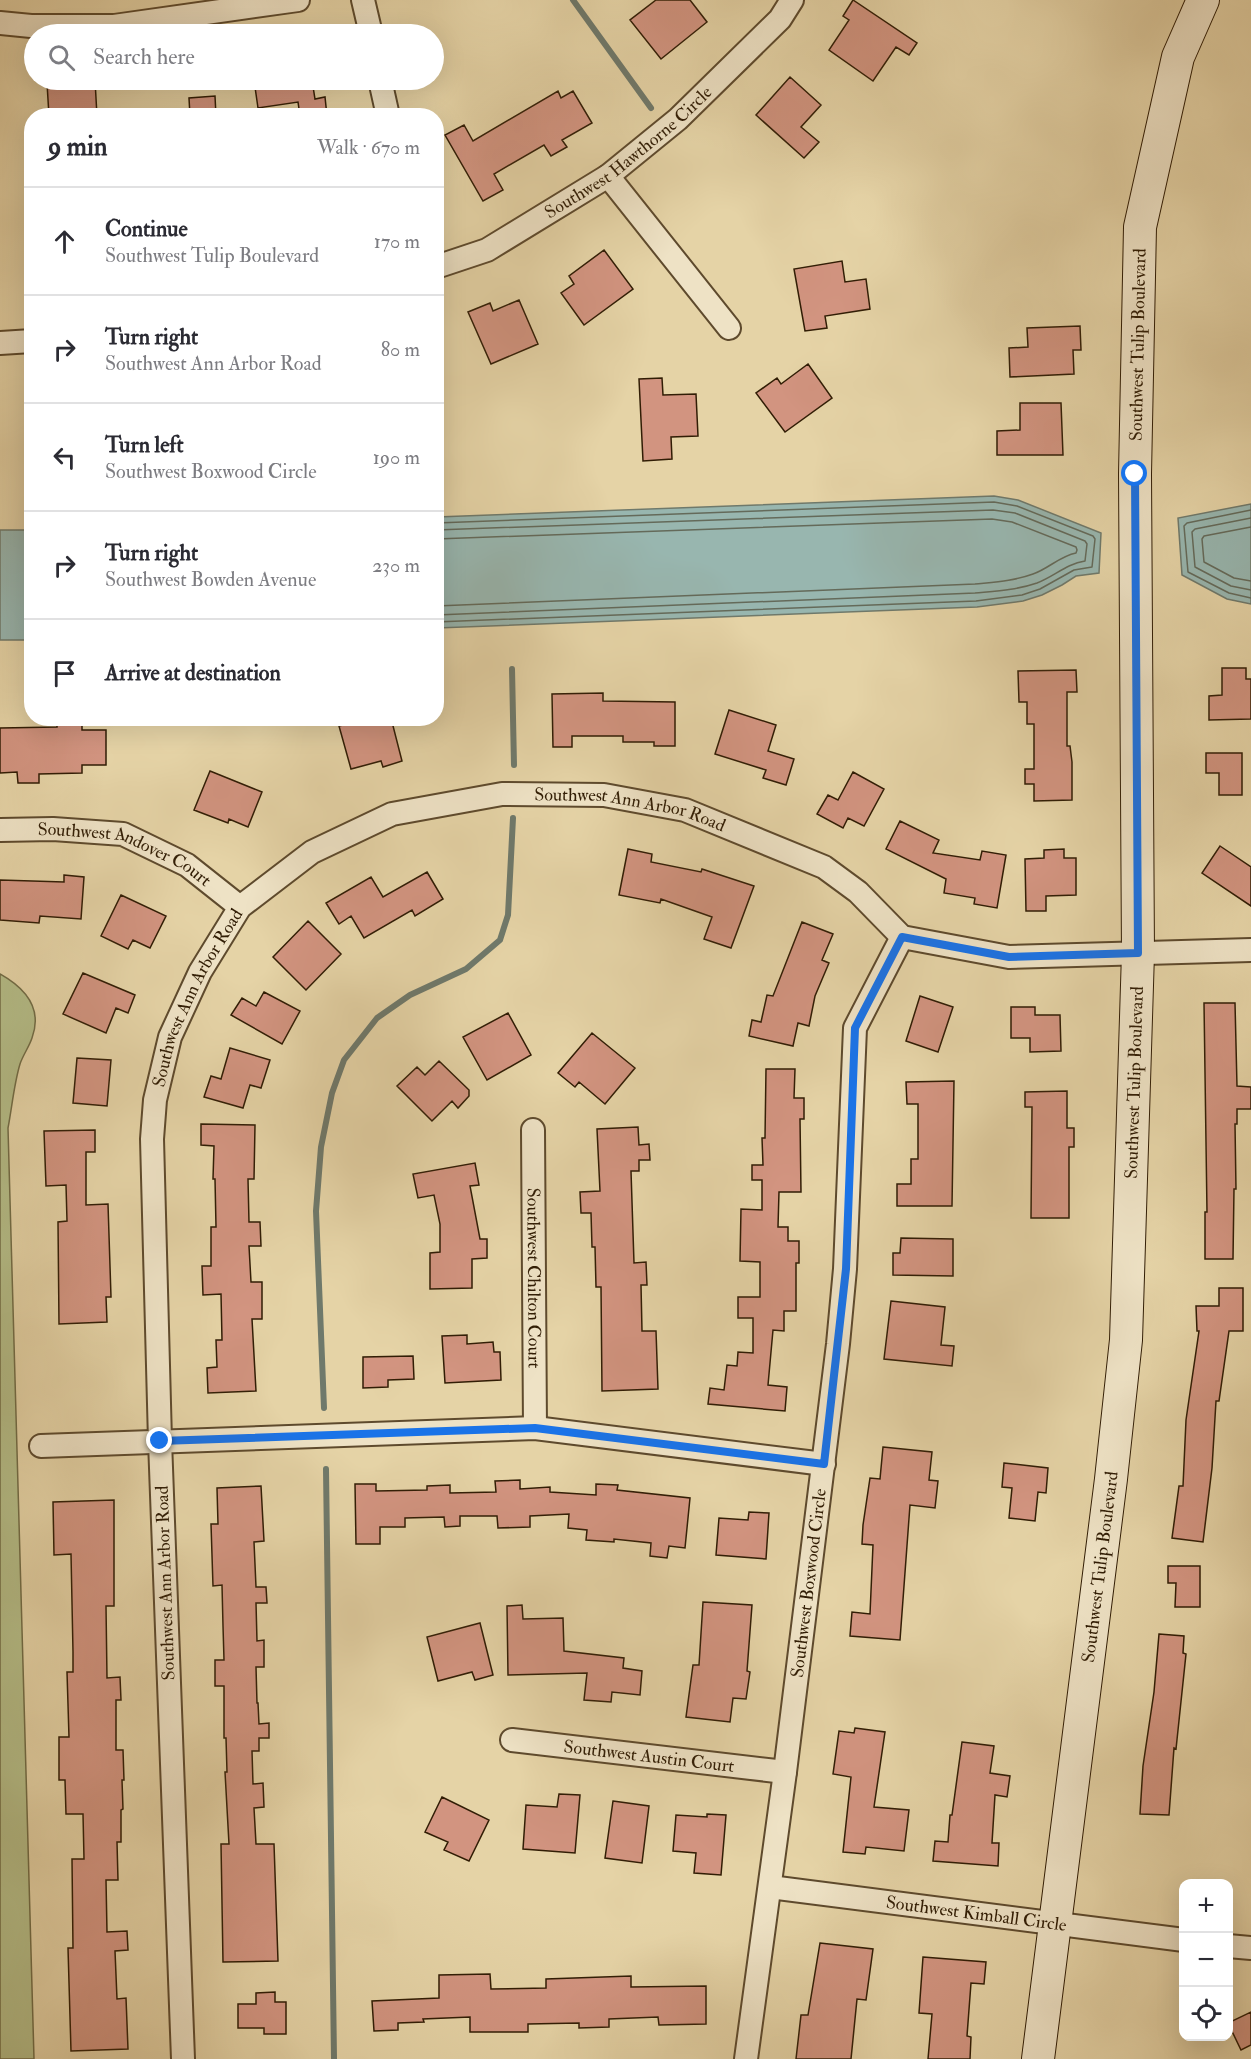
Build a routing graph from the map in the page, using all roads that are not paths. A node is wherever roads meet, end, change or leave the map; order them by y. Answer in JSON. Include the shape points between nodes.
{"nodes":[{"id":1,"x":298,"y":0,"type":"edge"},
{"id":2,"x":363,"y":0,"type":"edge"},
{"id":3,"x":792,"y":0,"type":"edge"},
{"id":4,"x":1203,"y":0,"type":"edge"},
{"id":5,"x":0,"y":23,"type":"edge"},
{"id":6,"x":128,"y":24,"type":"edge"},
{"id":7,"x":369,"y":24,"type":"edge"},
{"id":8,"x":24,"y":25,"type":"edge"},
{"id":9,"x":382,"y":90,"type":"edge"},
{"id":10,"x":386,"y":108,"type":"edge"},
{"id":11,"x":608,"y":176,"type":"junction"},
{"id":12,"x":444,"y":264,"type":"edge"},
{"id":13,"x":729,"y":328,"type":"dead end"},
{"id":14,"x":24,"y":342,"type":"edge"},
{"id":15,"x":0,"y":343,"type":"edge"},
{"id":16,"x":0,"y":830,"type":"edge"},
{"id":17,"x":240,"y":907,"type":"junction"},
{"id":18,"x":902,"y":937,"type":"junction"},
{"id":19,"x":1251,"y":950,"type":"edge"},
{"id":20,"x":1138,"y":953,"type":"junction"},
{"id":21,"x":534,"y":1130,"type":"dead end"},
{"id":22,"x":535,"y":1428,"type":"junction"},
{"id":23,"x":160,"y":1441,"type":"junction"},
{"id":24,"x":41,"y":1446,"type":"dead end"},
{"id":25,"x":824,"y":1464,"type":"junction"},
{"id":26,"x":512,"y":1740,"type":"dead end"},
{"id":27,"x":785,"y":1772,"type":"junction"},
{"id":28,"x":770,"y":1887,"type":"junction"},
{"id":29,"x":1055,"y":1925,"type":"junction"},
{"id":30,"x":1179,"y":1940,"type":"edge"},
{"id":31,"x":1233,"y":1946,"type":"edge"},
{"id":32,"x":1251,"y":1948,"type":"edge"},
{"id":33,"x":183,"y":2059,"type":"edge"},
{"id":34,"x":746,"y":2059,"type":"edge"},
{"id":35,"x":1038,"y":2059,"type":"edge"}],
"edges":[{"from":1,"to":6,"type":"street"},
{"from":2,"to":7,"type":"street"},
{"from":3,"to":11,"type":"street","name":"Southwest Hawthorne Circle","via":[[780,19],[678,119]]},
{"from":4,"to":20,"type":"street","name":"Southwest Tulip Boulevard","via":[[1178,57],[1140,227],[1135,474]]},
{"from":5,"to":8,"type":"street"},
{"from":9,"to":10,"type":"street"},
{"from":11,"to":12,"type":"street","name":"Southwest Hawthorne Circle","via":[[488,250]]},
{"from":11,"to":13,"type":"street"},
{"from":14,"to":15,"type":"street"},
{"from":16,"to":17,"type":"street","name":"Southwest Andover Court","via":[[123,834],[187,865]]},
{"from":17,"to":18,"type":"street","name":"Southwest Ann Arbor Road","via":[[312,852],[392,814],[502,794],[604,795],[685,810],[824,867],[858,892]]},
{"from":17,"to":23,"type":"street","name":"Southwest Ann Arbor Road","via":[[182,1008],[170,1037],[155,1100],[152,1139]]},
{"from":18,"to":20,"type":"street","via":[[1009,957]]},
{"from":18,"to":25,"type":"street","name":"Southwest Boxwood Circle","via":[[855,1028],[846,1269]]},
{"from":19,"to":20,"type":"street"},
{"from":20,"to":29,"type":"street","name":"Southwest Tulip Boulevard","via":[[1126,1340]]},
{"from":21,"to":22,"type":"street","name":"Southwest Chilton Court"},
{"from":22,"to":23,"type":"street"},
{"from":22,"to":25,"type":"street"},
{"from":23,"to":24,"type":"street"},
{"from":23,"to":33,"type":"street","name":"Southwest Ann Arbor Road"},
{"from":25,"to":27,"type":"street","name":"Southwest Boxwood Circle"},
{"from":26,"to":27,"type":"street","name":"Southwest Austin Court"},
{"from":27,"to":28,"type":"street","name":"Southwest Boxwood Circle"},
{"from":28,"to":29,"type":"street","name":"Southwest Kimball Circle"},
{"from":28,"to":34,"type":"street","name":"Southwest Boxwood Circle"},
{"from":29,"to":30,"type":"street","name":"Southwest Kimball Circle"},
{"from":29,"to":35,"type":"street","name":"Southwest Tulip Boulevard"},
{"from":31,"to":32,"type":"street"}]}
